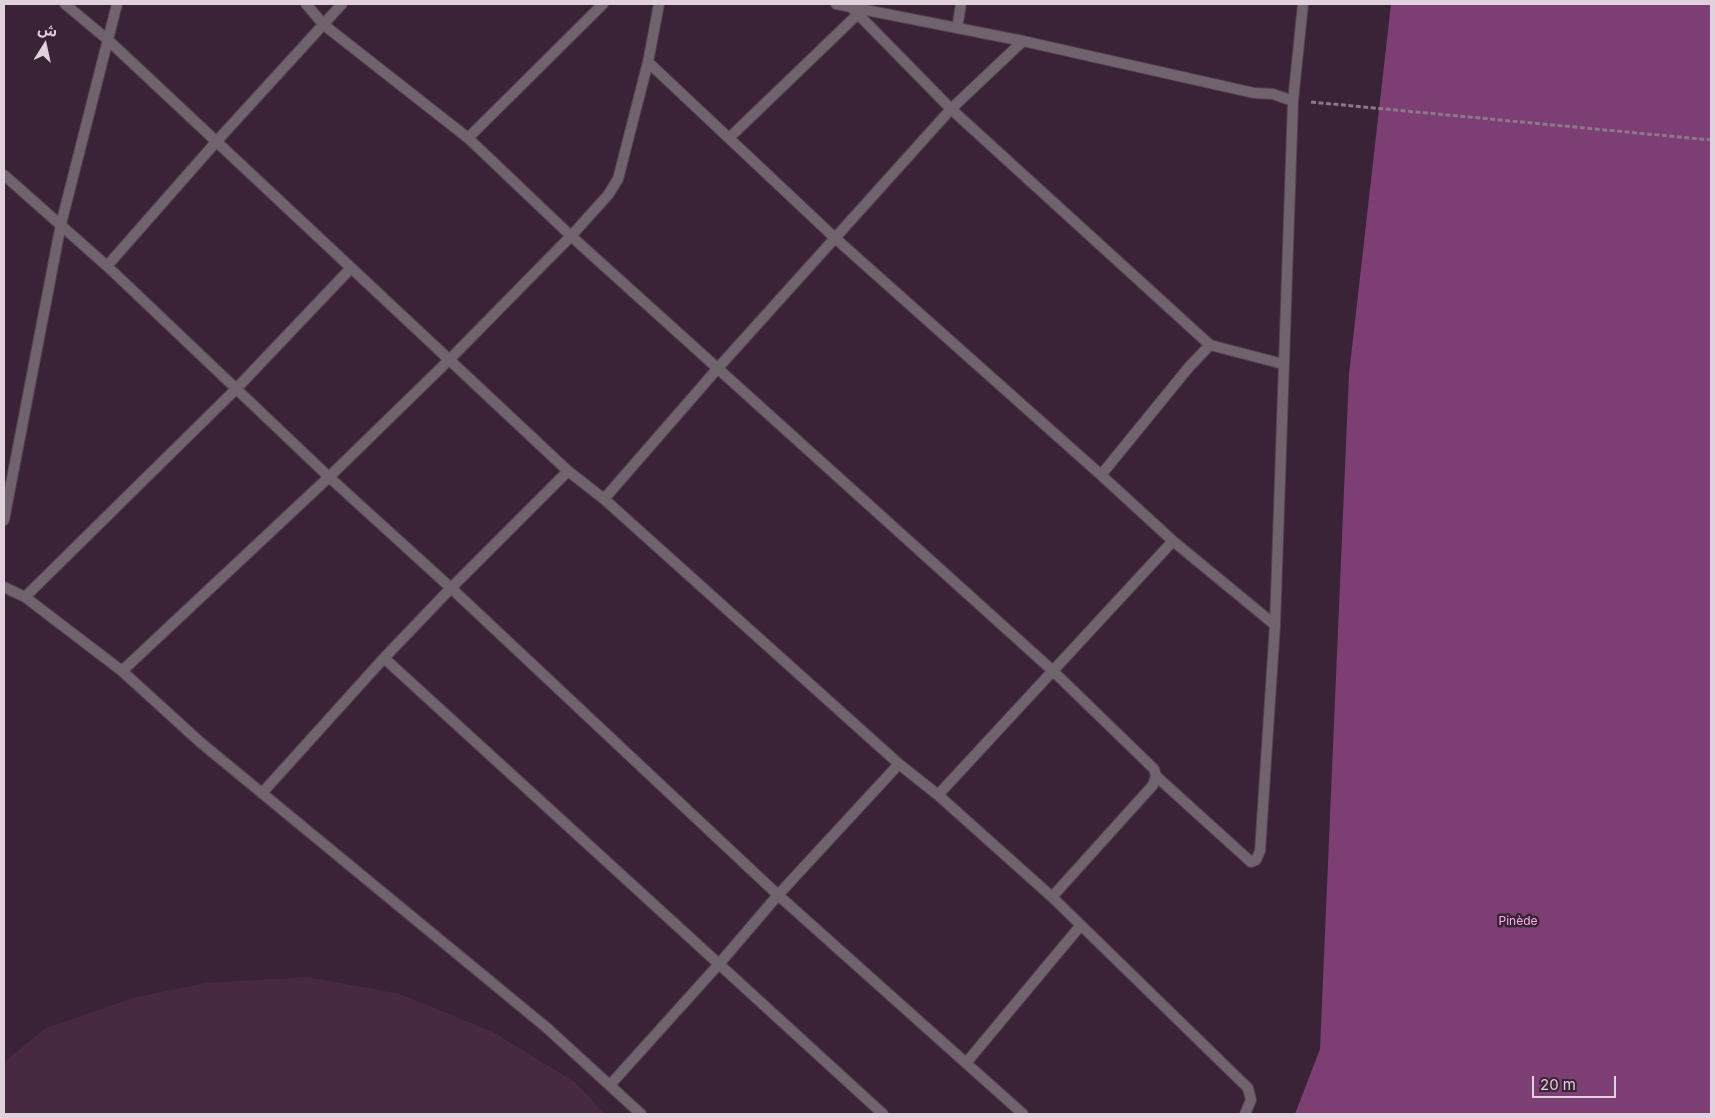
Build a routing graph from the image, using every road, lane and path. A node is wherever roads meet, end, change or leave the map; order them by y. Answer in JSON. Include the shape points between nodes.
{"nodes":[{"id":1,"x":65,"y":4,"type":"edge"},
{"id":2,"x":117,"y":4,"type":"edge"},
{"id":3,"x":306,"y":4,"type":"edge"},
{"id":4,"x":342,"y":4,"type":"edge"},
{"id":5,"x":603,"y":4,"type":"edge"},
{"id":6,"x":659,"y":4,"type":"edge"},
{"id":7,"x":836,"y":4,"type":"edge"},
{"id":8,"x":961,"y":4,"type":"edge"},
{"id":9,"x":1303,"y":4,"type":"edge"},
{"id":10,"x":855,"y":10,"type":"junction"},
{"id":11,"x":324,"y":24,"type":"junction"},
{"id":12,"x":957,"y":28,"type":"junction"},
{"id":13,"x":108,"y":40,"type":"junction"},
{"id":14,"x":1023,"y":41,"type":"junction"},
{"id":15,"x":648,"y":62,"type":"junction"},
{"id":16,"x":1293,"y":101,"type":"junction"},
{"id":17,"x":951,"y":109,"type":"junction"},
{"id":18,"x":468,"y":138,"type":"junction"},
{"id":19,"x":729,"y":138,"type":"junction"},
{"id":20,"x":1711,"y":140,"type":"edge"},
{"id":21,"x":216,"y":142,"type":"junction"},
{"id":22,"x":4,"y":175,"type":"edge"},
{"id":23,"x":62,"y":224,"type":"junction"},
{"id":24,"x":571,"y":236,"type":"junction"},
{"id":25,"x":834,"y":238,"type":"junction"},
{"id":26,"x":107,"y":266,"type":"junction"},
{"id":27,"x":351,"y":268,"type":"junction"},
{"id":28,"x":1210,"y":345,"type":"junction"},
{"id":29,"x":449,"y":360,"type":"junction"},
{"id":30,"x":1283,"y":364,"type":"junction"},
{"id":31,"x":718,"y":368,"type":"junction"},
{"id":32,"x":236,"y":389,"type":"junction"},
{"id":33,"x":568,"y":471,"type":"junction"},
{"id":34,"x":1101,"y":475,"type":"junction"},
{"id":35,"x":329,"y":477,"type":"junction"},
{"id":36,"x":604,"y":499,"type":"junction"},
{"id":37,"x":4,"y":520,"type":"edge"},
{"id":38,"x":1173,"y":541,"type":"junction"},
{"id":39,"x":4,"y":587,"type":"edge"},
{"id":40,"x":451,"y":588,"type":"junction"},
{"id":41,"x":25,"y":597,"type":"junction"},
{"id":42,"x":1275,"y":625,"type":"junction"},
{"id":43,"x":384,"y":658,"type":"junction"},
{"id":44,"x":122,"y":671,"type":"junction"},
{"id":45,"x":1052,"y":671,"type":"junction"},
{"id":46,"x":899,"y":764,"type":"junction"},
{"id":47,"x":1156,"y":776,"type":"junction"},
{"id":48,"x":263,"y":792,"type":"junction"},
{"id":49,"x":938,"y":795,"type":"junction"},
{"id":50,"x":778,"y":895,"type":"junction"},
{"id":51,"x":1052,"y":897,"type":"junction"},
{"id":52,"x":1081,"y":925,"type":"junction"},
{"id":53,"x":719,"y":964,"type":"junction"},
{"id":54,"x":966,"y":1063,"type":"junction"},
{"id":55,"x":610,"y":1085,"type":"junction"},
{"id":56,"x":641,"y":1114,"type":"edge"},
{"id":57,"x":882,"y":1114,"type":"edge"},
{"id":58,"x":1023,"y":1114,"type":"edge"},
{"id":59,"x":1245,"y":1114,"type":"edge"}],
"edges":[{"from":1,"to":13,"type":"street"},
{"from":2,"to":13,"type":"street"},
{"from":3,"to":11,"type":"street"},
{"from":4,"to":11,"type":"street"},
{"from":5,"to":18,"type":"street"},
{"from":6,"to":15,"type":"street"},
{"from":7,"to":10,"type":"street"},
{"from":8,"to":12,"type":"street"},
{"from":9,"to":16,"type":"street"},
{"from":10,"to":12,"type":"street"},
{"from":10,"to":17,"type":"street"},
{"from":10,"to":19,"type":"street"},
{"from":11,"to":18,"type":"street"},
{"from":11,"to":21,"type":"street"},
{"from":12,"to":14,"type":"street"},
{"from":13,"to":21,"type":"street"},
{"from":13,"to":23,"type":"street"},
{"from":14,"to":16,"type":"street","via":[[1274,94]]},
{"from":14,"to":17,"type":"street"},
{"from":15,"to":19,"type":"street"},
{"from":15,"to":24,"type":"street","via":[[618,179]]},
{"from":16,"to":20,"type":"path"},
{"from":16,"to":30,"type":"street"},
{"from":17,"to":25,"type":"street"},
{"from":17,"to":28,"type":"street"},
{"from":18,"to":24,"type":"street"},
{"from":19,"to":25,"type":"street"},
{"from":21,"to":26,"type":"street"},
{"from":21,"to":27,"type":"street"},
{"from":22,"to":23,"type":"street"},
{"from":23,"to":26,"type":"street"},
{"from":23,"to":37,"type":"street"},
{"from":24,"to":29,"type":"street"},
{"from":24,"to":31,"type":"street"},
{"from":25,"to":31,"type":"street"},
{"from":25,"to":34,"type":"street"},
{"from":26,"to":32,"type":"street"},
{"from":27,"to":29,"type":"street"},
{"from":27,"to":32,"type":"street"},
{"from":28,"to":30,"type":"street"},
{"from":28,"to":34,"type":"street"},
{"from":29,"to":33,"type":"street"},
{"from":29,"to":35,"type":"street"},
{"from":30,"to":42,"type":"street"},
{"from":31,"to":36,"type":"street"},
{"from":31,"to":45,"type":"street"},
{"from":32,"to":35,"type":"street"},
{"from":32,"to":41,"type":"street"},
{"from":33,"to":36,"type":"street"},
{"from":33,"to":40,"type":"street"},
{"from":34,"to":38,"type":"street"},
{"from":35,"to":40,"type":"street"},
{"from":35,"to":44,"type":"street"},
{"from":36,"to":46,"type":"street"},
{"from":38,"to":42,"type":"street"},
{"from":38,"to":45,"type":"street"},
{"from":39,"to":41,"type":"street"},
{"from":40,"to":43,"type":"street"},
{"from":40,"to":50,"type":"street"},
{"from":41,"to":44,"type":"street"},
{"from":42,"to":47,"type":"street","via":[[1260,851],[1256,860],[1251,862]]},
{"from":43,"to":48,"type":"street"},
{"from":43,"to":53,"type":"street"},
{"from":44,"to":48,"type":"street","via":[[200,742]]},
{"from":45,"to":47,"type":"street","via":[[1154,770]]},
{"from":45,"to":49,"type":"street"},
{"from":46,"to":49,"type":"street"},
{"from":46,"to":50,"type":"street"},
{"from":47,"to":51,"type":"street","via":[[1153,785]]},
{"from":48,"to":55,"type":"street","via":[[547,1028]]},
{"from":49,"to":51,"type":"street"},
{"from":50,"to":53,"type":"street"},
{"from":50,"to":54,"type":"street"},
{"from":51,"to":52,"type":"street"},
{"from":52,"to":54,"type":"street"},
{"from":52,"to":59,"type":"street","via":[[1248,1088],[1251,1100]]},
{"from":53,"to":55,"type":"street"},
{"from":53,"to":57,"type":"street"},
{"from":54,"to":58,"type":"street"},
{"from":55,"to":56,"type":"street"}]}
